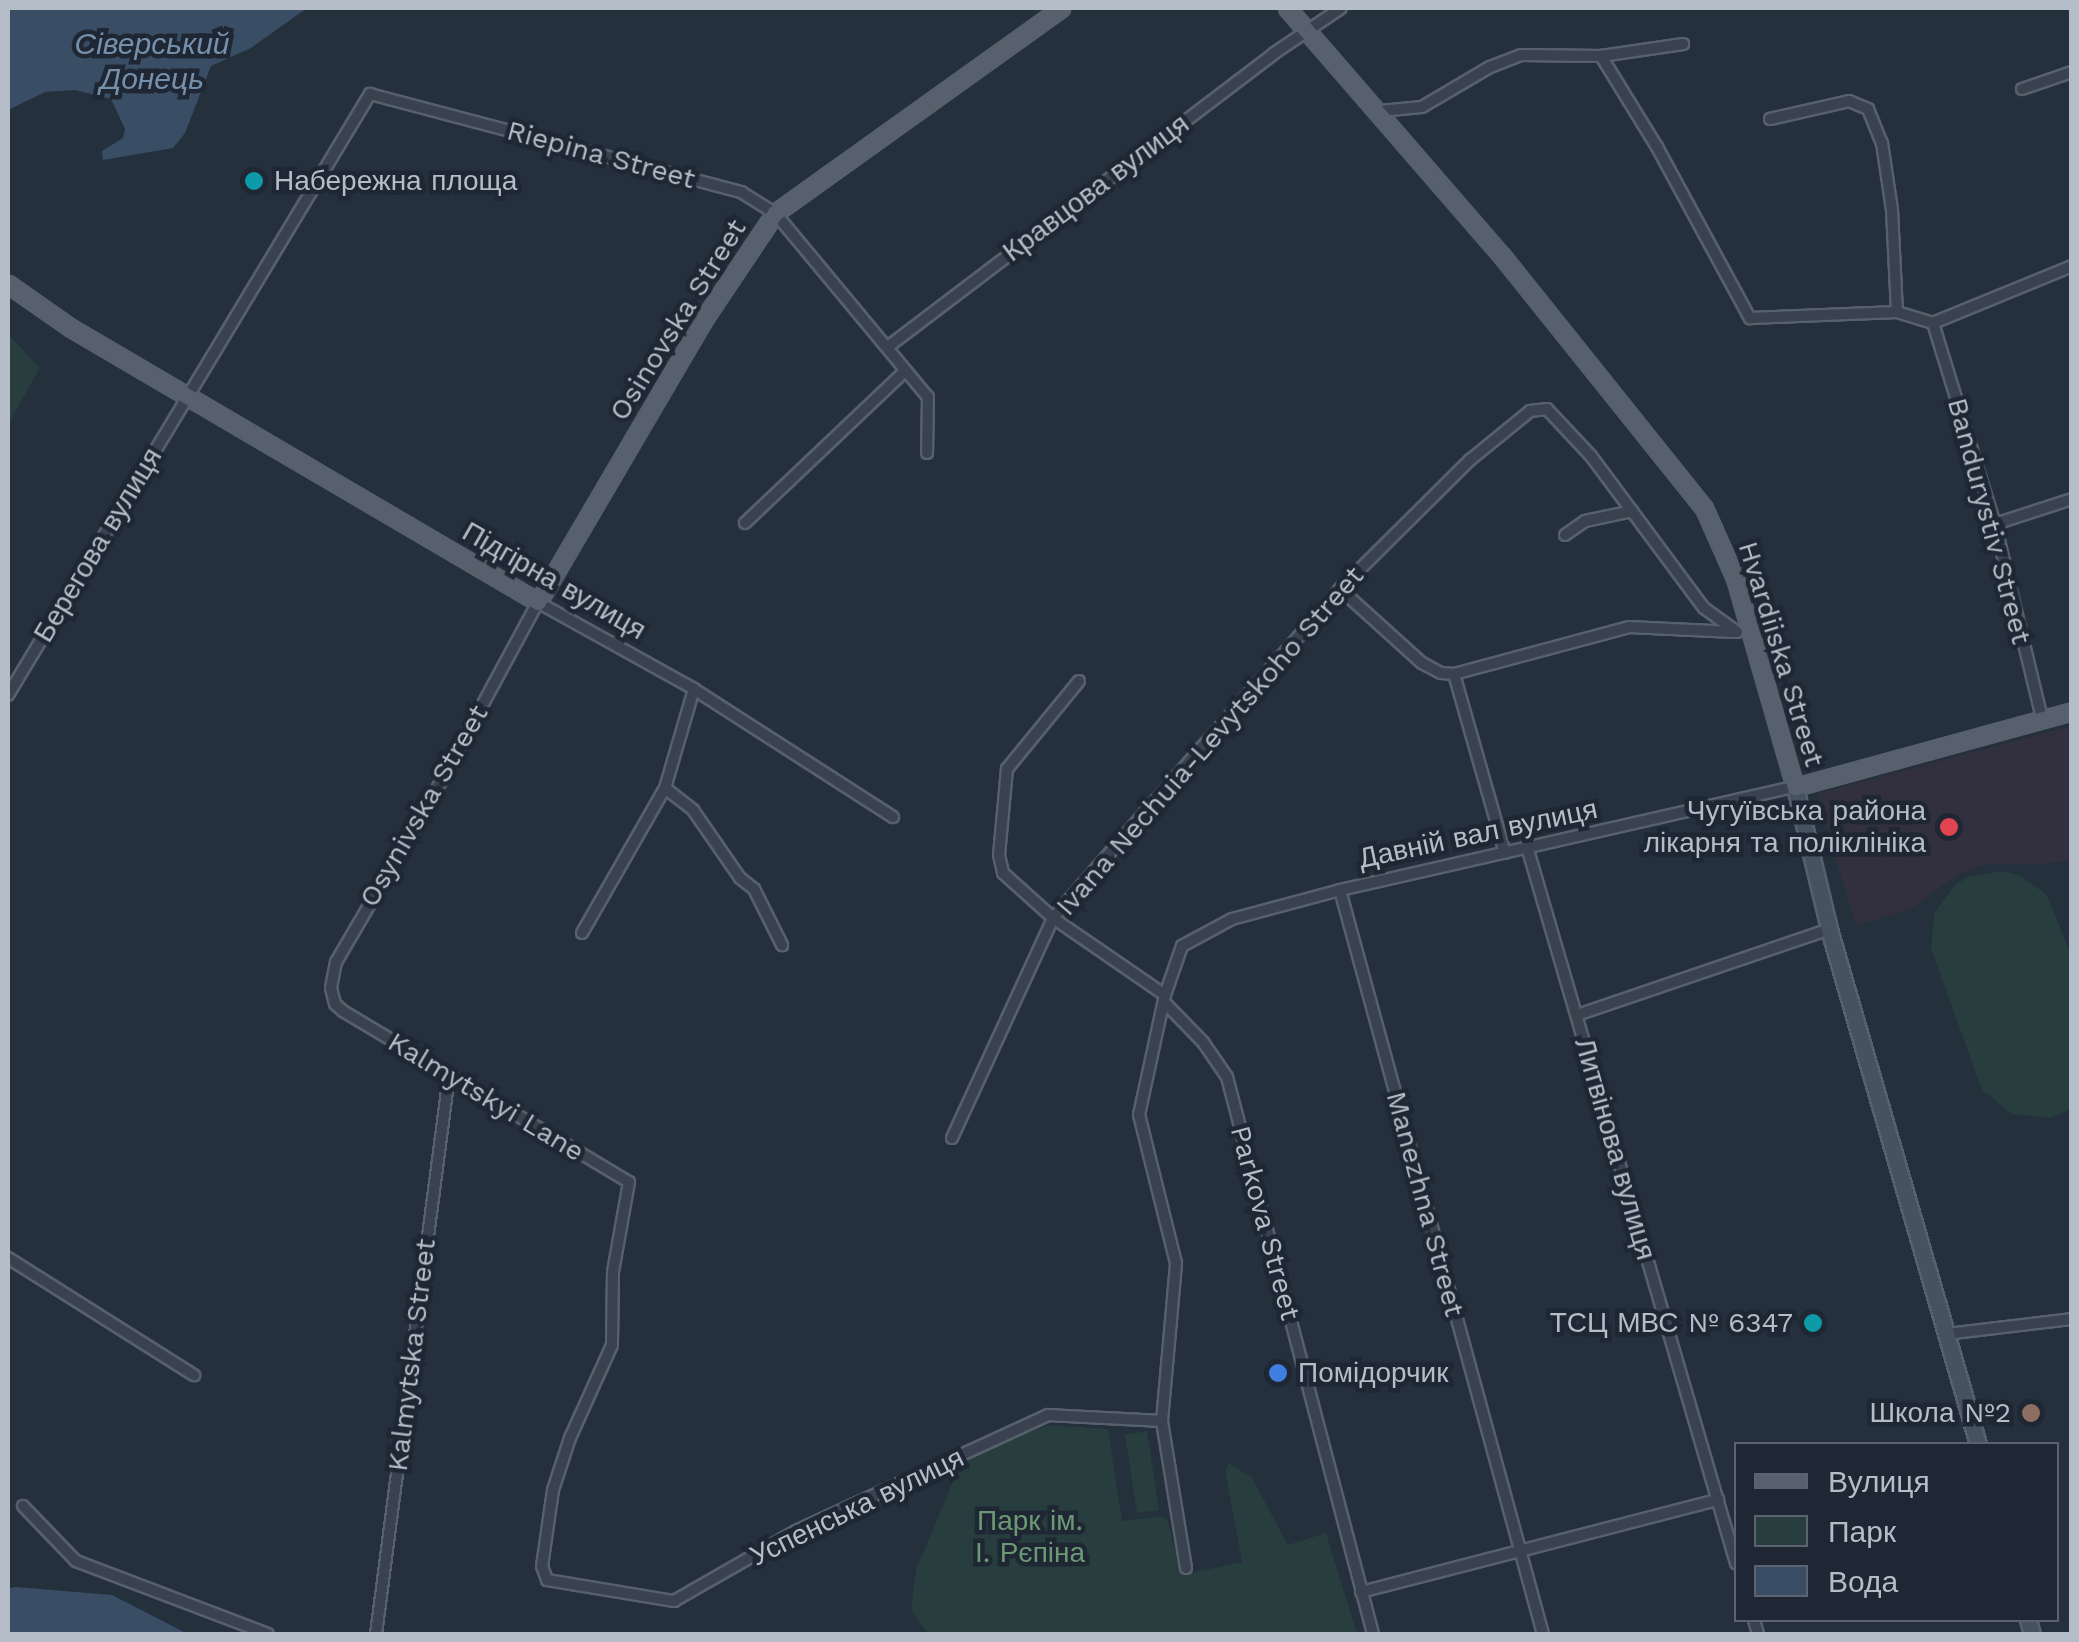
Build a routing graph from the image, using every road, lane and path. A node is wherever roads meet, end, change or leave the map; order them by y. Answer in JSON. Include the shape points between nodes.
{"nodes":[{"id":1,"x":1061,"y":8,"type":"edge"},
{"id":2,"x":1287,"y":8,"type":"edge"},
{"id":3,"x":1341,"y":8,"type":"edge"},
{"id":4,"x":1306,"y":33,"type":"junction"},
{"id":5,"x":1683,"y":44,"type":"dead end"},
{"id":6,"x":1601,"y":56,"type":"junction"},
{"id":7,"x":2072,"y":72,"type":"edge"},
{"id":8,"x":2022,"y":90,"type":"dead end"},
{"id":9,"x":1380,"y":111,"type":"junction"},
{"id":10,"x":1770,"y":119,"type":"dead end"},
{"id":11,"x":775,"y":213,"type":"junction"},
{"id":12,"x":2072,"y":266,"type":"edge"},
{"id":13,"x":8,"y":284,"type":"edge"},
{"id":14,"x":1897,"y":312,"type":"junction"},
{"id":15,"x":1933,"y":324,"type":"junction"},
{"id":16,"x":889,"y":346,"type":"junction"},
{"id":17,"x":905,"y":371,"type":"junction"},
{"id":18,"x":187,"y":394,"type":"junction"},
{"id":19,"x":927,"y":454,"type":"dead end"},
{"id":20,"x":2072,"y":499,"type":"edge"},
{"id":21,"x":1632,"y":511,"type":"junction"},
{"id":22,"x":745,"y":523,"type":"dead end"},
{"id":23,"x":1995,"y":524,"type":"junction"},
{"id":24,"x":1565,"y":536,"type":"dead end"},
{"id":25,"x":1340,"y":589,"type":"junction"},
{"id":26,"x":538,"y":602,"type":"junction"},
{"id":27,"x":1744,"y":632,"type":"junction"},
{"id":28,"x":1454,"y":674,"type":"junction"},
{"id":29,"x":1078,"y":681,"type":"dead end"},
{"id":30,"x":694,"y":689,"type":"junction"},
{"id":31,"x":8,"y":695,"type":"edge"},
{"id":32,"x":2072,"y":711,"type":"edge"},
{"id":33,"x":2042,"y":719,"type":"junction"},
{"id":34,"x":1796,"y":787,"type":"junction"},
{"id":35,"x":665,"y":788,"type":"junction"},
{"id":36,"x":892,"y":817,"type":"dead end"},
{"id":37,"x":1528,"y":850,"type":"junction"},
{"id":38,"x":1504,"y":853,"type":"junction"},
{"id":39,"x":1340,"y":890,"type":"junction"},
{"id":40,"x":1052,"y":918,"type":"junction"},
{"id":41,"x":1829,"y":929,"type":"junction"},
{"id":42,"x":582,"y":933,"type":"dead end"},
{"id":43,"x":782,"y":944,"type":"dead end"},
{"id":44,"x":1166,"y":999,"type":"junction"},
{"id":45,"x":343,"y":1011,"type":"joint"},
{"id":46,"x":1576,"y":1015,"type":"junction"},
{"id":47,"x":449,"y":1076,"type":"junction"},
{"id":48,"x":952,"y":1138,"type":"dead end"},
{"id":49,"x":629,"y":1182,"type":"joint"},
{"id":50,"x":8,"y":1258,"type":"edge"},
{"id":51,"x":2072,"y":1319,"type":"edge"},
{"id":52,"x":1946,"y":1334,"type":"junction"},
{"id":53,"x":194,"y":1375,"type":"dead end"},
{"id":54,"x":1162,"y":1422,"type":"junction"},
{"id":55,"x":1977,"y":1442,"type":"edge"},
{"id":56,"x":1718,"y":1500,"type":"junction"},
{"id":57,"x":23,"y":1506,"type":"dead end"},
{"id":58,"x":1519,"y":1552,"type":"junction"},
{"id":59,"x":1734,"y":1556,"type":"edge"},
{"id":60,"x":1186,"y":1568,"type":"dead end"},
{"id":61,"x":1361,"y":1592,"type":"junction"},
{"id":62,"x":268,"y":1634,"type":"edge"},
{"id":63,"x":376,"y":1634,"type":"edge"},
{"id":64,"x":1374,"y":1634,"type":"edge"},
{"id":65,"x":1543,"y":1634,"type":"edge"}],
"edges":[{"from":1,"to":11,"type":"main road","name":"Osinovska Street"},
{"from":2,"to":4,"type":"main road","name":"Hvardiiska Street"},
{"from":3,"to":4,"type":"street","name":"Кравцова вулиця"},
{"from":4,"to":9,"type":"main road","name":"Hvardiiska Street"},
{"from":4,"to":16,"type":"street","name":"Кравцова вулиця"},
{"from":5,"to":6,"type":"street"},
{"from":6,"to":9,"type":"street","via":[[1520,56],[1422,107]]},
{"from":6,"to":14,"type":"street","via":[[1745,315]]},
{"from":7,"to":8,"type":"street"},
{"from":9,"to":27,"type":"main road","name":"Hvardiiska Street","via":[[1689,486],[1726,553]]},
{"from":10,"to":14,"type":"street","via":[[1849,101],[1868,110],[1882,143]]},
{"from":11,"to":16,"type":"street","name":"Riepina Street"},
{"from":11,"to":18,"type":"street","name":"Riepina Street","via":[[741,192],[370,94]]},
{"from":11,"to":26,"type":"main road","name":"Osinovska Street","via":[[706,316]]},
{"from":12,"to":15,"type":"street"},
{"from":13,"to":18,"type":"main road","name":"Підгірна вулиця"},
{"from":14,"to":15,"type":"street"},
{"from":15,"to":23,"type":"street","name":"Bandurystiv Street"},
{"from":16,"to":17,"type":"street","name":"Riepina Street"},
{"from":17,"to":19,"type":"street","name":"Riepina Street","via":[[930,402]]},
{"from":17,"to":22,"type":"street"},
{"from":18,"to":26,"type":"main road","name":"Підгірна вулиця"},
{"from":18,"to":31,"type":"street","name":"Берегова вулиця"},
{"from":20,"to":23,"type":"street"},
{"from":21,"to":24,"type":"street","via":[[1585,521]]},
{"from":21,"to":25,"type":"street","name":"Ivana Nechuia-Levytskoho Street","via":[[1547,409],[1535,408]]},
{"from":21,"to":27,"type":"street","via":[[1704,608]]},
{"from":23,"to":33,"type":"street","name":"Bandurystiv Street"},
{"from":25,"to":28,"type":"street","via":[[1422,663]]},
{"from":25,"to":40,"type":"street","name":"Ivana Nechuia-Levytskoho Street"},
{"from":26,"to":30,"type":"street","name":"Підгірна вулиця"},
{"from":26,"to":45,"type":"street","name":"Osynivska Street","via":[[336,962],[330,988]]},
{"from":27,"to":28,"type":"street","via":[[1629,627]]},
{"from":27,"to":34,"type":"main road","name":"Hvardiiska Street"},
{"from":28,"to":38,"type":"street"},
{"from":29,"to":40,"type":"street","name":"Parkova Street","via":[[1007,769],[1003,873]]},
{"from":30,"to":35,"type":"street"},
{"from":30,"to":36,"type":"street","name":"Підгірна вулиця"},
{"from":32,"to":33,"type":"main road","name":"Давній вал вулиця"},
{"from":33,"to":34,"type":"main road","name":"Давній вал вулиця"},
{"from":34,"to":37,"type":"street","name":"Давній вал вулиця"},
{"from":34,"to":41,"type":"street","name":"Hvardiiska Street"},
{"from":35,"to":42,"type":"street"},
{"from":35,"to":43,"type":"street","via":[[693,810],[754,889]]},
{"from":37,"to":38,"type":"street","name":"Давній вал вулиця"},
{"from":37,"to":46,"type":"street","name":"Литвінова вулиця"},
{"from":38,"to":39,"type":"street","name":"Давній вал вулиця"},
{"from":39,"to":44,"type":"street","name":"Давній вал вулиця","via":[[1232,919],[1182,946]]},
{"from":39,"to":58,"type":"street","name":"Manezhna Street"},
{"from":40,"to":44,"type":"street","name":"Parkova Street"},
{"from":40,"to":48,"type":"street","name":"Ivana Nechuia-Levytskoho Street"},
{"from":41,"to":46,"type":"street"},
{"from":41,"to":52,"type":"street","name":"Hvardiiska Street"},
{"from":44,"to":54,"type":"street","name":"Давній вал вулиця","via":[[1140,1114],[1176,1264]]},
{"from":44,"to":61,"type":"street","name":"Parkova Street","via":[[1227,1077]]},
{"from":45,"to":47,"type":"street","name":"Kalmytskyi Lane"},
{"from":46,"to":56,"type":"street","name":"Литвінова вулиця"},
{"from":47,"to":49,"type":"street","name":"Kalmytskyi Lane"},
{"from":47,"to":63,"type":"street","name":"Kalmytska Street"},
{"from":49,"to":54,"type":"street","name":"Успенська вулиця","via":[[613,1272],[612,1344],[553,1490],[542,1566],[547,1580],[674,1601],[796,1531],[1048,1415]]},
{"from":50,"to":53,"type":"street"},
{"from":51,"to":52,"type":"street"},
{"from":52,"to":55,"type":"street","name":"Hvardiiska Street"},
{"from":54,"to":60,"type":"street","name":"Давній вал вулиця"},
{"from":56,"to":58,"type":"street"},
{"from":56,"to":59,"type":"street","name":"Литвінова вулиця"},
{"from":57,"to":62,"type":"street","via":[[76,1561]]},
{"from":58,"to":61,"type":"street"},
{"from":58,"to":65,"type":"street","name":"Manezhna Street"},
{"from":61,"to":64,"type":"street","name":"Parkova Street"}]}
